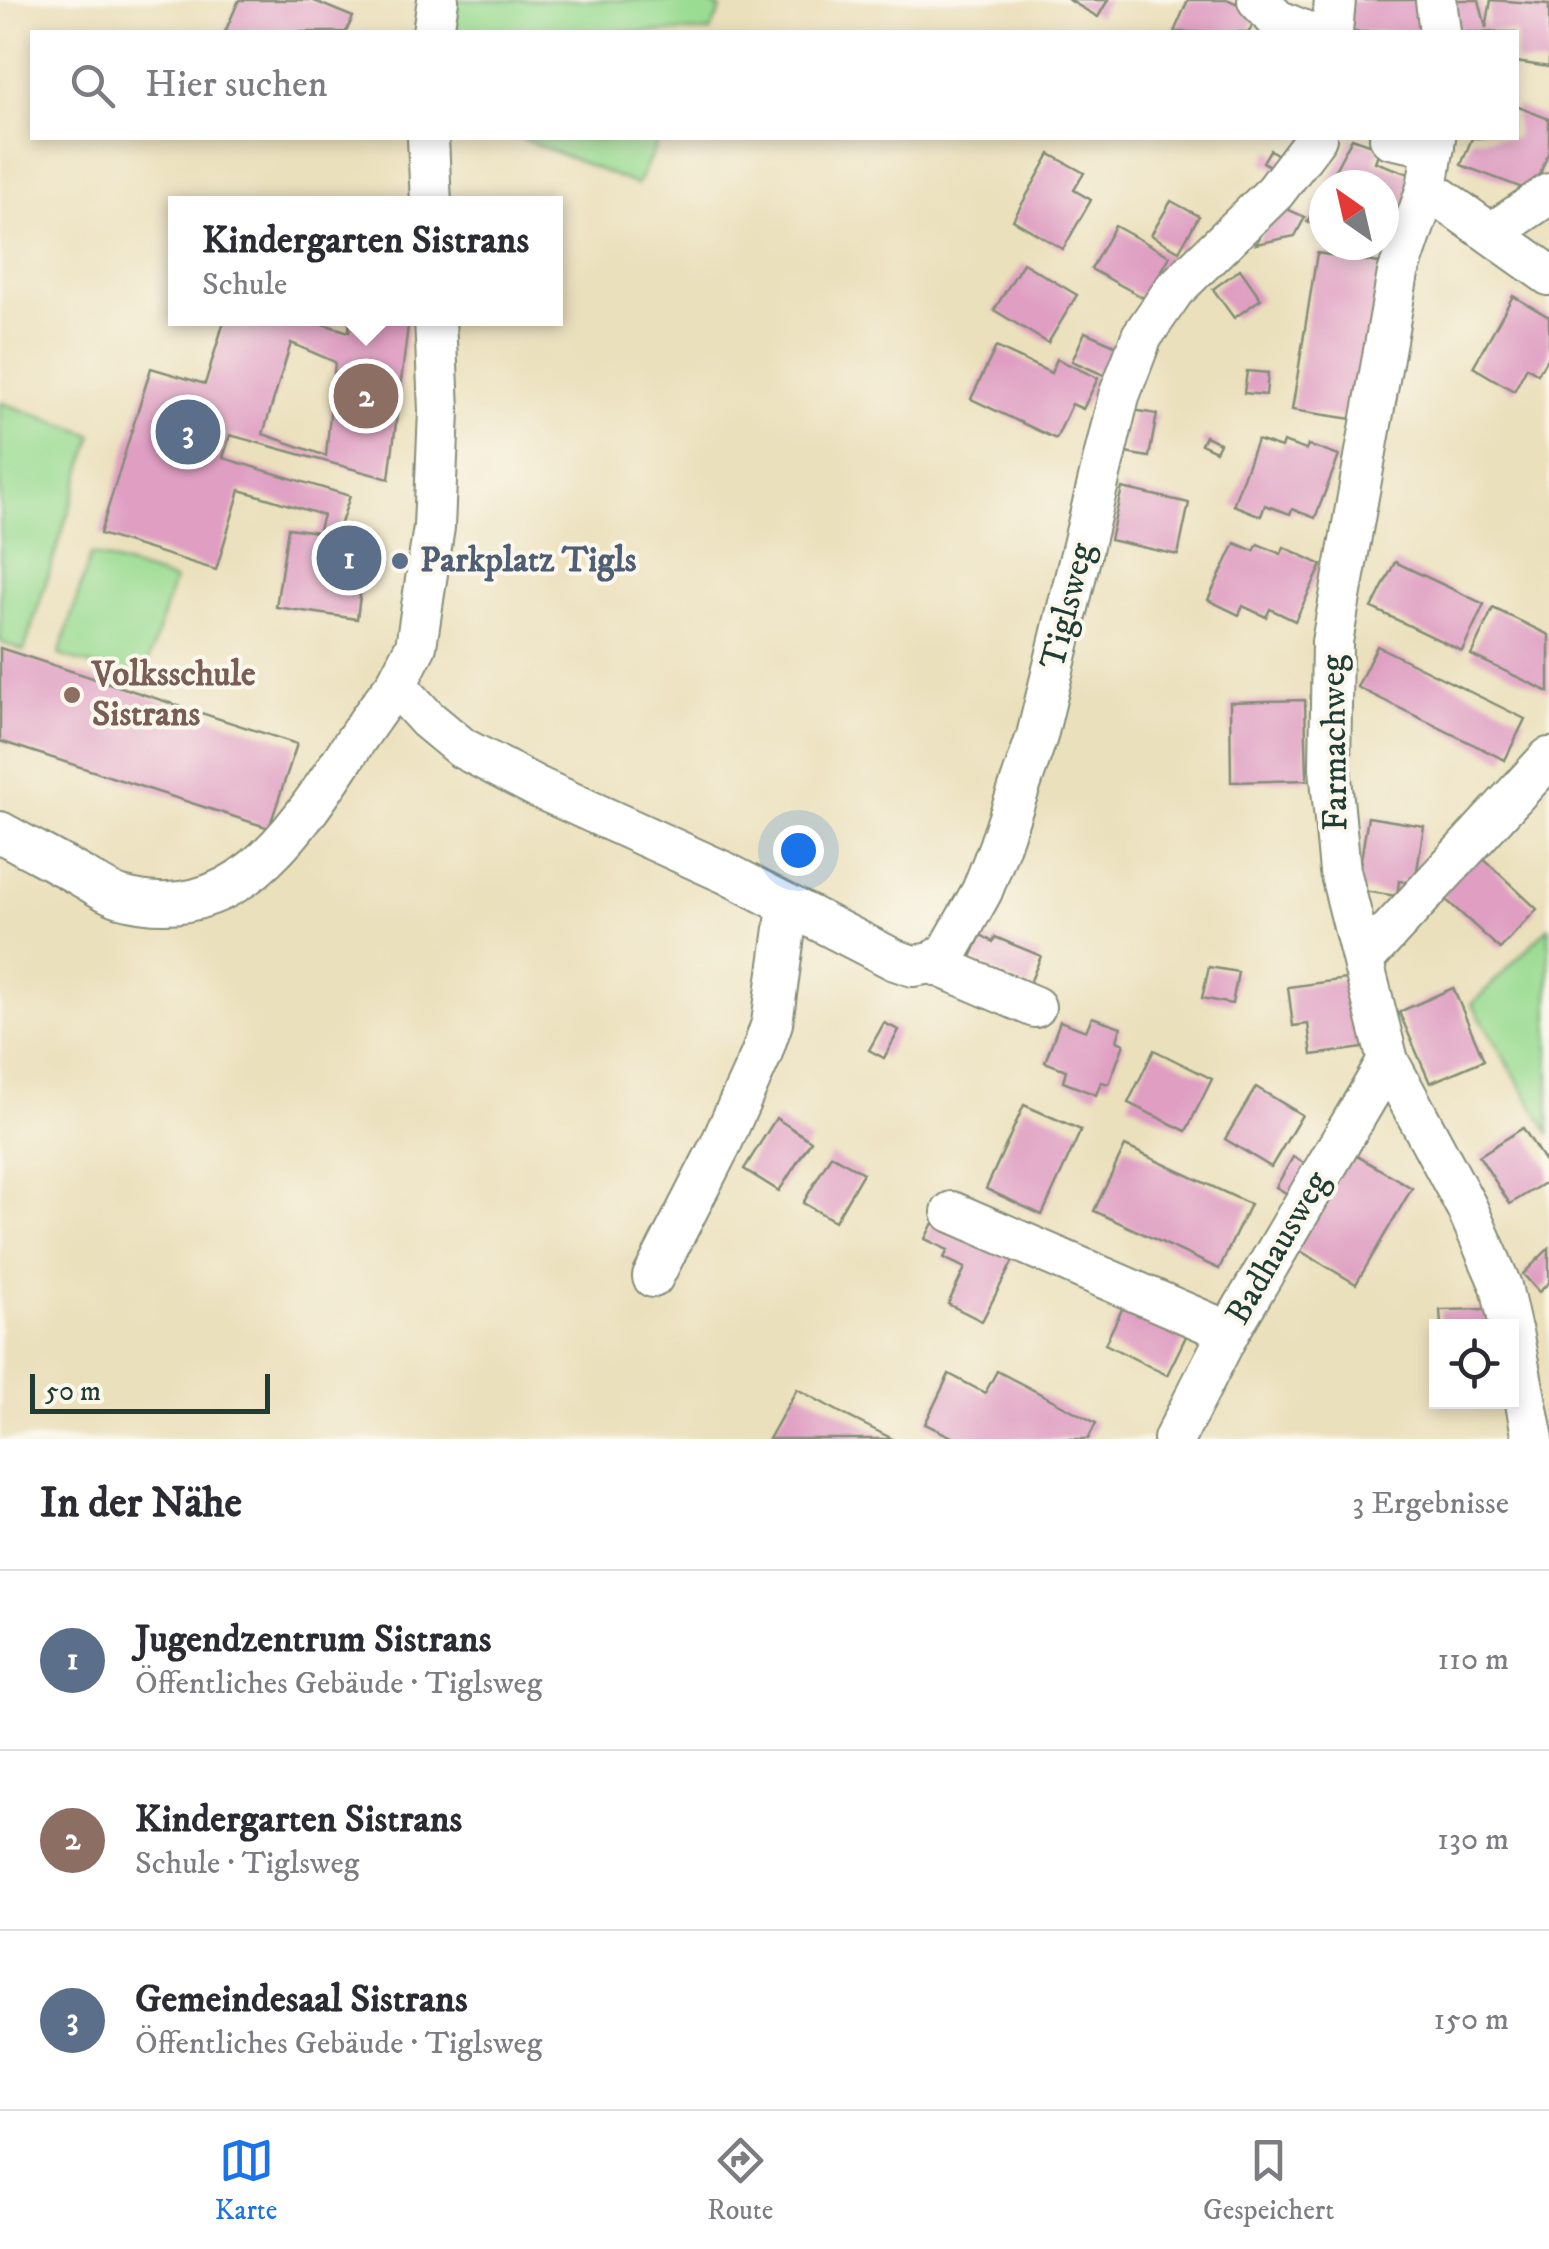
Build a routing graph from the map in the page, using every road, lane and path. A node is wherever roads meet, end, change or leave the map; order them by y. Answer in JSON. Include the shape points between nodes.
{"nodes":[{"id":1,"x":438,"y":0,"type":"edge"},
{"id":2,"x":1258,"y":0,"type":"edge"},
{"id":3,"x":1335,"y":0,"type":"edge"},
{"id":4,"x":1436,"y":0,"type":"edge"},
{"id":5,"x":433,"y":30,"type":"edge"},
{"id":6,"x":1301,"y":30,"type":"edge"},
{"id":7,"x":1332,"y":30,"type":"edge"},
{"id":8,"x":1440,"y":30,"type":"edge"},
{"id":9,"x":428,"y":140,"type":"edge"},
{"id":10,"x":1314,"y":140,"type":"edge"},
{"id":11,"x":1434,"y":142,"type":"edge"},
{"id":12,"x":1427,"y":188,"type":"junction"},
{"id":13,"x":1549,"y":194,"type":"edge"},
{"id":14,"x":430,"y":196,"type":"edge"},
{"id":15,"x":1492,"y":233,"type":"junction"},
{"id":16,"x":1549,"y":275,"type":"edge"},
{"id":17,"x":435,"y":326,"type":"edge"},
{"id":18,"x":396,"y":685,"type":"junction"},
{"id":19,"x":1549,"y":758,"type":"edge"},
{"id":20,"x":0,"y":832,"type":"edge"},
{"id":21,"x":788,"y":907,"type":"junction"},
{"id":22,"x":1363,"y":960,"type":"junction"},
{"id":23,"x":932,"y":963,"type":"junction"},
{"id":24,"x":1035,"y":1006,"type":"dead end"},
{"id":25,"x":1388,"y":1060,"type":"junction"},
{"id":26,"x":952,"y":1212,"type":"dead end"},
{"id":27,"x":653,"y":1277,"type":"dead end"},
{"id":28,"x":1508,"y":1319,"type":"edge"},
{"id":29,"x":1229,"y":1332,"type":"junction"},
{"id":30,"x":1519,"y":1370,"type":"edge"},
{"id":31,"x":1174,"y":1439,"type":"edge"},
{"id":32,"x":1533,"y":1439,"type":"edge"}],
"edges":[{"from":1,"to":5,"type":"street"},
{"from":2,"to":6,"type":"street","via":[[1278,20]]},
{"from":3,"to":7,"type":"street"},
{"from":4,"to":8,"type":"street"},
{"from":9,"to":14,"type":"street"},
{"from":10,"to":23,"type":"street","name":"Tiglsweg","via":[[1274,192],[1174,290],[1142,336],[1119,396],[1037,736],[982,891],[948,952]]},
{"from":11,"to":12,"type":"street","name":"Farmachweg"},
{"from":12,"to":15,"type":"street"},
{"from":12,"to":22,"type":"street","name":"Farmachweg","via":[[1398,274],[1332,642],[1334,822]]},
{"from":13,"to":15,"type":"street"},
{"from":15,"to":16,"type":"street"},
{"from":17,"to":18,"type":"street","via":[[434,527],[416,646]]},
{"from":18,"to":20,"type":"street","via":[[282,844],[219,892],[166,902],[118,896]]},
{"from":18,"to":21,"type":"street","via":[[462,748]]},
{"from":19,"to":22,"type":"street"},
{"from":21,"to":23,"type":"street","via":[[896,960]]},
{"from":21,"to":27,"type":"street","via":[[772,1023],[761,1055]]},
{"from":22,"to":25,"type":"street","name":"Farmachweg"},
{"from":23,"to":24,"type":"street"},
{"from":25,"to":28,"type":"street","name":"Farmachweg","via":[[1468,1208]]},
{"from":25,"to":29,"type":"street","name":"Badhausweg"},
{"from":26,"to":29,"type":"street"},
{"from":29,"to":31,"type":"street","name":"Badhausweg"},
{"from":30,"to":32,"type":"street","name":"Farmachweg"}]}
